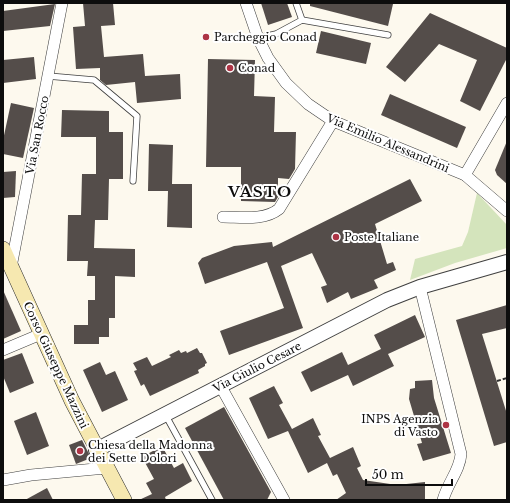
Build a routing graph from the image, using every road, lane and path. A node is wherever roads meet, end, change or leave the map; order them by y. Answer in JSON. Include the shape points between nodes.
{"nodes":[{"id":1,"x":62,"y":3,"type":"edge"},
{"id":2,"x":246,"y":3,"type":"edge"},
{"id":3,"x":296,"y":3,"type":"edge"},
{"id":4,"x":302,"y":20,"type":"junction"},
{"id":5,"x":388,"y":35,"type":"dead end"},
{"id":6,"x":258,"y":38,"type":"junction"},
{"id":7,"x":48,"y":76,"type":"junction"},
{"id":8,"x":507,"y":103,"type":"edge"},
{"id":9,"x":333,"y":121,"type":"junction"},
{"id":10,"x":465,"y":175,"type":"junction"},
{"id":11,"x":133,"y":181,"type":"dead end"},
{"id":12,"x":507,"y":211,"type":"edge"},
{"id":13,"x":223,"y":217,"type":"dead end"},
{"id":14,"x":3,"y":249,"type":"edge"},
{"id":15,"x":506,"y":263,"type":"edge"},
{"id":16,"x":11,"y":268,"type":"junction"},
{"id":17,"x":420,"y":287,"type":"junction"},
{"id":18,"x":41,"y":334,"type":"junction"},
{"id":19,"x":3,"y":350,"type":"edge"},
{"id":20,"x":507,"y":378,"type":"edge"},
{"id":21,"x":497,"y":381,"type":"dead end"},
{"id":22,"x":220,"y":386,"type":"junction"},
{"id":23,"x":165,"y":414,"type":"junction"},
{"id":24,"x":96,"y":450,"type":"junction"},
{"id":25,"x":106,"y":468,"type":"junction"},
{"id":26,"x":3,"y":480,"type":"edge"},
{"id":27,"x":124,"y":500,"type":"edge"},
{"id":28,"x":212,"y":500,"type":"edge"},
{"id":29,"x":284,"y":500,"type":"edge"},
{"id":30,"x":443,"y":500,"type":"edge"}],
"edges":[{"from":1,"to":7,"type":"street","name":"Via San Rocco"},
{"from":2,"to":6,"type":"street","name":"Via Emilio Alessandrini"},
{"from":3,"to":4,"type":"lane"},
{"from":4,"to":5,"type":"lane"},
{"from":4,"to":6,"type":"lane","via":[[276,34]]},
{"from":6,"to":9,"type":"street","name":"Via Emilio Alessandrini","via":[[268,58],[286,83],[308,104]]},
{"from":7,"to":11,"type":"lane","via":[[94,80],[137,116]]},
{"from":7,"to":16,"type":"street","name":"Via San Rocco"},
{"from":8,"to":10,"type":"street"},
{"from":9,"to":10,"type":"street","name":"Via Emilio Alessandrini"},
{"from":9,"to":13,"type":"street","via":[[279,209],[260,217]]},
{"from":10,"to":12,"type":"street","name":"Via Emilio Alessandrini"},
{"from":14,"to":16,"type":"main road","name":"Corso Giuseppe Mazzini"},
{"from":15,"to":17,"type":"street","name":"Via Giulio Cesare"},
{"from":16,"to":18,"type":"main road","name":"Corso Giuseppe Mazzini"},
{"from":17,"to":22,"type":"street","name":"Via Giulio Cesare","via":[[387,300]]},
{"from":17,"to":30,"type":"street","via":[[461,454]]},
{"from":18,"to":19,"type":"street"},
{"from":18,"to":24,"type":"main road","name":"Corso Giuseppe Mazzini"},
{"from":20,"to":21,"type":"path"},
{"from":22,"to":23,"type":"street","name":"Via Giulio Cesare"},
{"from":22,"to":29,"type":"street"},
{"from":23,"to":24,"type":"street","name":"Via Giulio Cesare"},
{"from":23,"to":28,"type":"lane"},
{"from":24,"to":25,"type":"main road","name":"Corso Giuseppe Mazzini"},
{"from":25,"to":26,"type":"street"},
{"from":25,"to":27,"type":"main road","name":"Corso Giuseppe Mazzini"}]}
